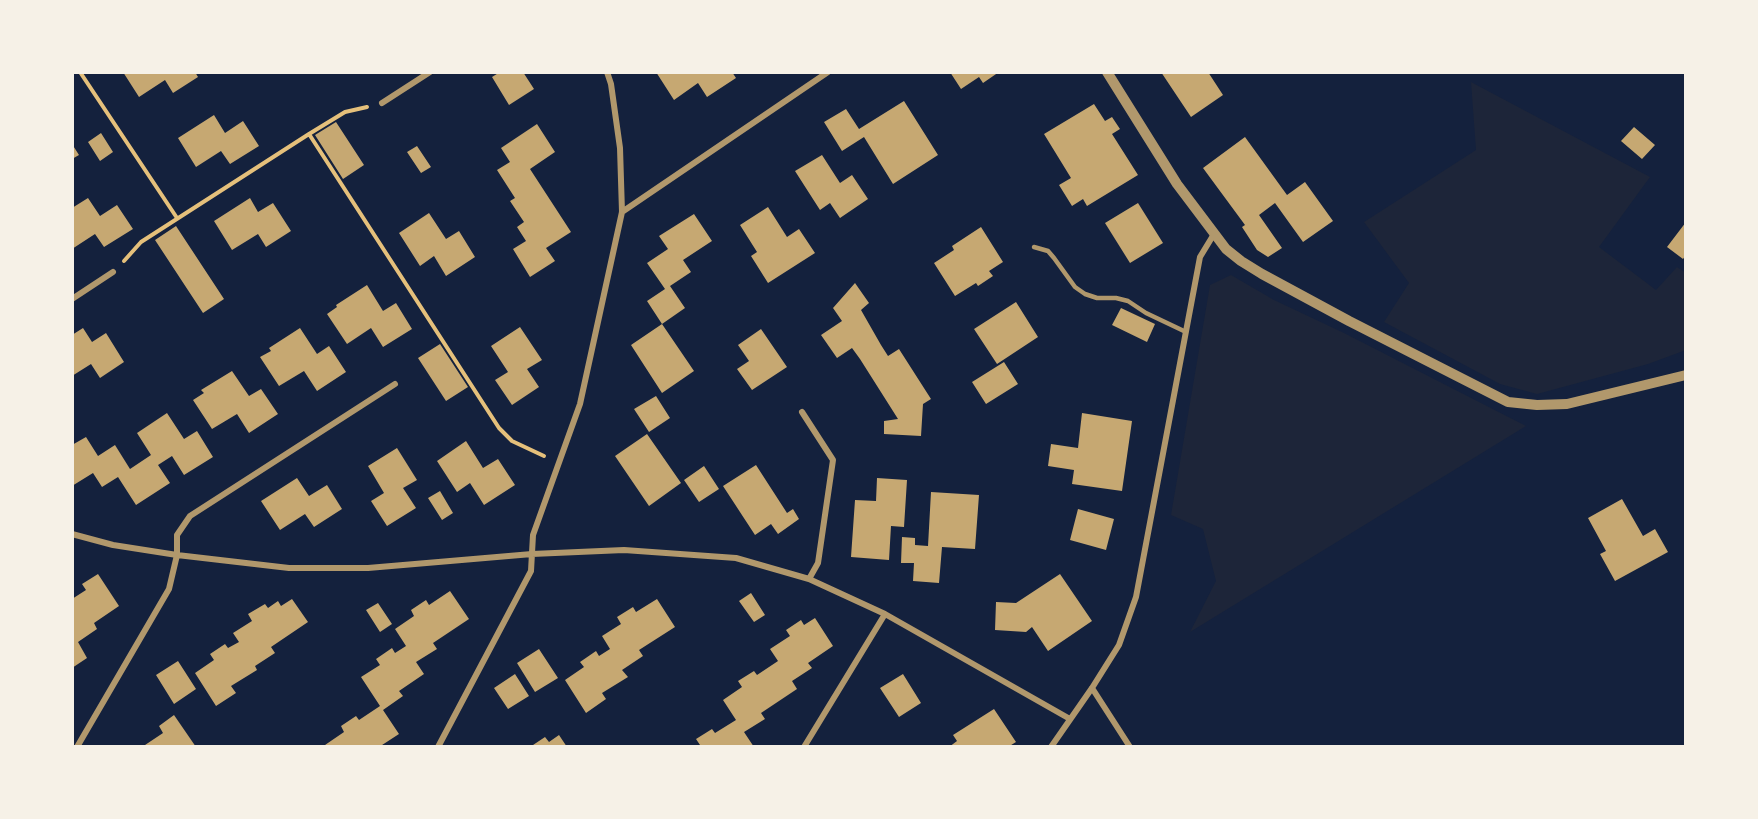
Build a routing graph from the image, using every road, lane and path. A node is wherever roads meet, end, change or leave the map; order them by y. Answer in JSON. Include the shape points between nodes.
{"nodes":[{"id":1,"x":80,"y":72,"type":"edge"},
{"id":2,"x":430,"y":72,"type":"edge"},
{"id":3,"x":607,"y":72,"type":"edge"},
{"id":4,"x":828,"y":72,"type":"edge"},
{"id":5,"x":1107,"y":72,"type":"edge"},
{"id":6,"x":382,"y":103,"type":"joint"},
{"id":7,"x":309,"y":134,"type":"junction"},
{"id":8,"x":622,"y":212,"type":"junction"},
{"id":9,"x":177,"y":218,"type":"junction"},
{"id":10,"x":1214,"y":234,"type":"junction"},
{"id":11,"x":1034,"y":247,"type":"dead end"},
{"id":12,"x":113,"y":272,"type":"joint"},
{"id":13,"x":72,"y":299,"type":"edge"},
{"id":14,"x":1186,"y":332,"type":"junction"},
{"id":15,"x":1686,"y":375,"type":"edge"},
{"id":16,"x":395,"y":384,"type":"dead end"},
{"id":17,"x":802,"y":412,"type":"dead end"},
{"id":18,"x":558,"y":463,"type":"junction"},
{"id":19,"x":72,"y":534,"type":"edge"},
{"id":20,"x":532,"y":554,"type":"junction"},
{"id":21,"x":177,"y":555,"type":"junction"},
{"id":22,"x":809,"y":579,"type":"junction"},
{"id":23,"x":885,"y":614,"type":"junction"},
{"id":24,"x":1092,"y":688,"type":"junction"},
{"id":25,"x":1070,"y":719,"type":"junction"},
{"id":26,"x":77,"y":747,"type":"edge"},
{"id":27,"x":438,"y":747,"type":"edge"},
{"id":28,"x":804,"y":747,"type":"edge"},
{"id":29,"x":1052,"y":747,"type":"edge"},
{"id":30,"x":1130,"y":747,"type":"edge"}],
"edges":[{"from":1,"to":9,"type":"path"},
{"from":2,"to":6,"type":"street"},
{"from":3,"to":8,"type":"street","via":[[620,148]]},
{"from":4,"to":8,"type":"street"},
{"from":5,"to":10,"type":"street","via":[[1177,184]]},
{"from":6,"to":7,"type":"path","via":[[345,112]]},
{"from":7,"to":9,"type":"path"},
{"from":7,"to":18,"type":"path","via":[[499,428],[512,441]]},
{"from":8,"to":18,"type":"street","via":[[580,404]]},
{"from":9,"to":12,"type":"path","via":[[141,242]]},
{"from":10,"to":14,"type":"street","via":[[1200,257]]},
{"from":10,"to":15,"type":"street","via":[[1233,255],[1262,274],[1508,402],[1567,404]]},
{"from":11,"to":14,"type":"lane","via":[[1048,251],[1075,287],[1085,294],[1128,301]]},
{"from":12,"to":13,"type":"street"},
{"from":14,"to":24,"type":"street","via":[[1136,597],[1119,645]]},
{"from":16,"to":21,"type":"street","via":[[190,516],[177,535]]},
{"from":17,"to":22,"type":"street","via":[[832,460],[818,563]]},
{"from":18,"to":20,"type":"street","via":[[533,535]]},
{"from":19,"to":21,"type":"street"},
{"from":20,"to":21,"type":"street","via":[[368,568],[289,568]]},
{"from":20,"to":22,"type":"street","via":[[624,550],[736,558]]},
{"from":20,"to":27,"type":"street","via":[[531,571]]},
{"from":21,"to":26,"type":"street","via":[[169,589]]},
{"from":22,"to":23,"type":"street"},
{"from":23,"to":25,"type":"street"},
{"from":23,"to":28,"type":"street"},
{"from":24,"to":25,"type":"street"},
{"from":24,"to":30,"type":"street"},
{"from":25,"to":29,"type":"street"}]}
